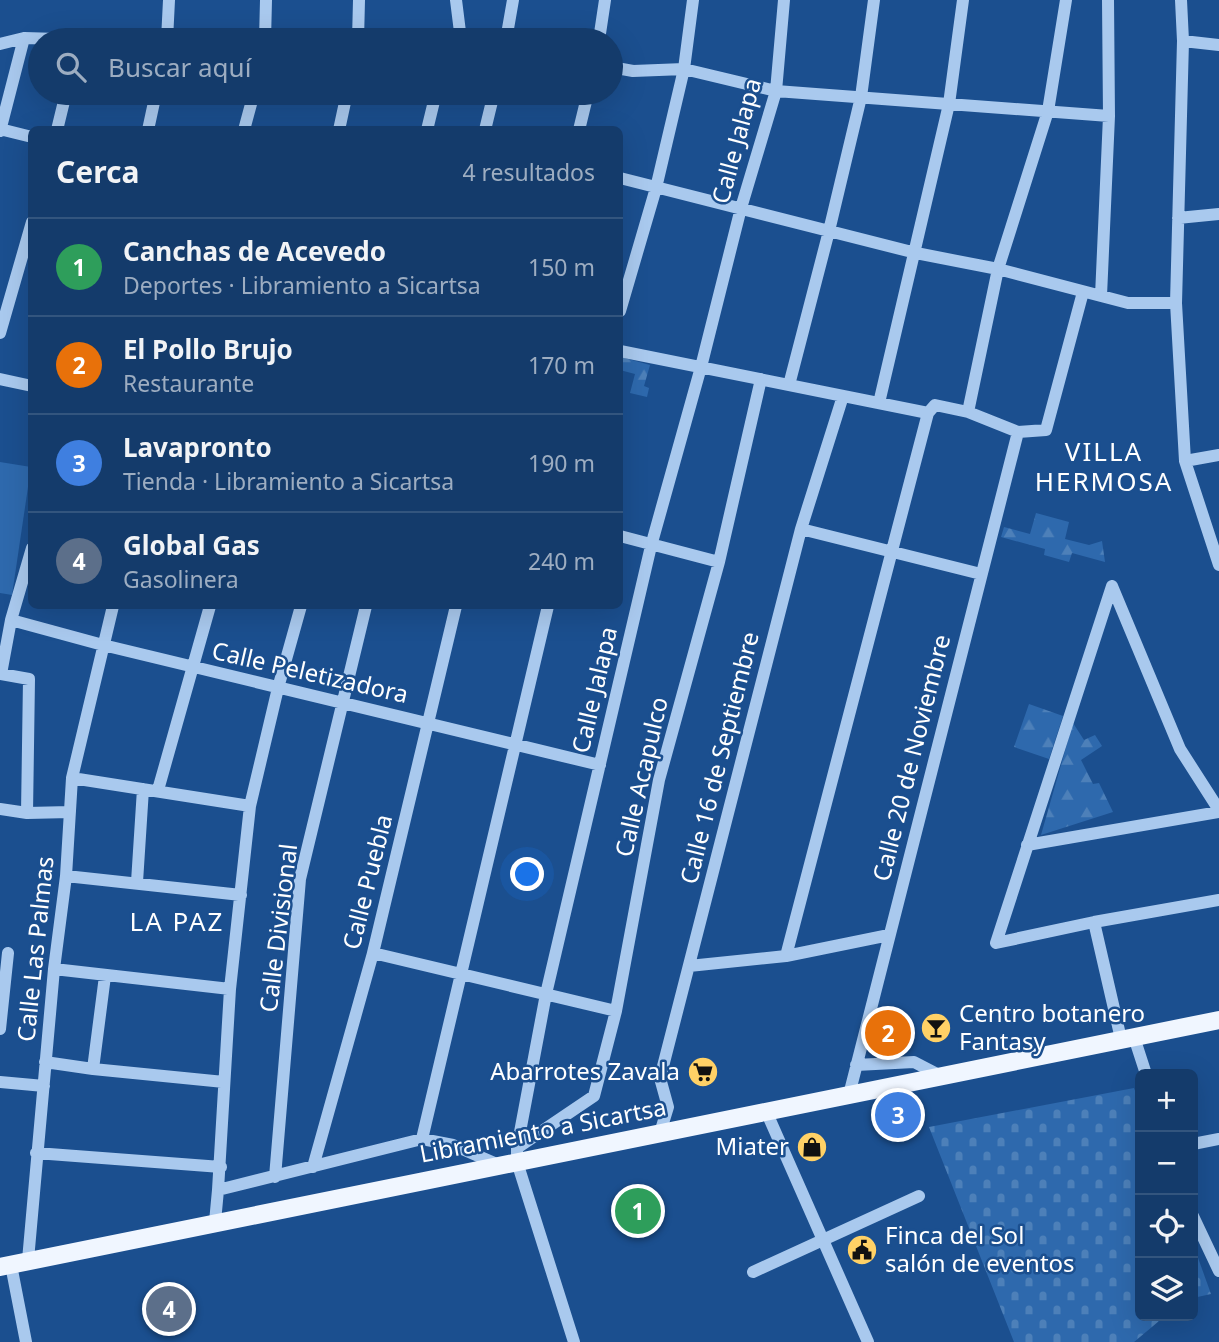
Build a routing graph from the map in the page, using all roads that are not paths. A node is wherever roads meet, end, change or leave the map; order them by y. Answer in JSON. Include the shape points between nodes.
{"nodes":[{"id":1,"x":169,"y":0,"type":"edge"},
{"id":2,"x":266,"y":0,"type":"edge"},
{"id":3,"x":359,"y":0,"type":"edge"},
{"id":4,"x":456,"y":0,"type":"edge"},
{"id":5,"x":513,"y":0,"type":"edge"},
{"id":6,"x":605,"y":0,"type":"edge"},
{"id":7,"x":693,"y":0,"type":"edge"},
{"id":8,"x":785,"y":0,"type":"edge"},
{"id":9,"x":874,"y":0,"type":"edge"},
{"id":10,"x":963,"y":0,"type":"edge"},
{"id":11,"x":1066,"y":0,"type":"edge"},
{"id":12,"x":1108,"y":0,"type":"edge"},
{"id":13,"x":1181,"y":0,"type":"edge"},
{"id":14,"x":168,"y":28,"type":"edge"},
{"id":15,"x":265,"y":28,"type":"edge"},
{"id":16,"x":358,"y":28,"type":"edge"},
{"id":17,"x":460,"y":28,"type":"edge"},
{"id":18,"x":508,"y":28,"type":"edge"},
{"id":19,"x":601,"y":28,"type":"edge"},
{"id":20,"x":24,"y":38,"type":"junction"},
{"id":21,"x":28,"y":38,"type":"edge"},
{"id":22,"x":1183,"y":41,"type":"junction"},
{"id":23,"x":0,"y":44,"type":"edge"},
{"id":24,"x":1219,"y":44,"type":"edge"},
{"id":25,"x":623,"y":69,"type":"edge"},
{"id":26,"x":684,"y":69,"type":"junction"},
{"id":27,"x":776,"y":91,"type":"junction"},
{"id":28,"x":861,"y":97,"type":"junction"},
{"id":29,"x":949,"y":104,"type":"junction"},
{"id":30,"x":63,"y":105,"type":"edge"},
{"id":31,"x":153,"y":105,"type":"edge"},
{"id":32,"x":251,"y":105,"type":"edge"},
{"id":33,"x":344,"y":105,"type":"edge"},
{"id":34,"x":433,"y":105,"type":"edge"},
{"id":35,"x":491,"y":105,"type":"edge"},
{"id":36,"x":585,"y":105,"type":"edge"},
{"id":37,"x":1048,"y":111,"type":"junction"},
{"id":38,"x":1109,"y":116,"type":"junction"},
{"id":39,"x":58,"y":126,"type":"edge"},
{"id":40,"x":149,"y":126,"type":"edge"},
{"id":41,"x":245,"y":126,"type":"edge"},
{"id":42,"x":340,"y":126,"type":"edge"},
{"id":43,"x":428,"y":126,"type":"edge"},
{"id":44,"x":486,"y":126,"type":"edge"},
{"id":45,"x":580,"y":126,"type":"edge"},
{"id":46,"x":0,"y":130,"type":"edge"},
{"id":47,"x":28,"y":136,"type":"edge"},
{"id":48,"x":623,"y":179,"type":"edge"},
{"id":49,"x":656,"y":188,"type":"junction"},
{"id":50,"x":741,"y":208,"type":"junction"},
{"id":51,"x":1219,"y":214,"type":"edge"},
{"id":52,"x":1178,"y":218,"type":"junction"},
{"id":53,"x":830,"y":231,"type":"junction"},
{"id":54,"x":28,"y":236,"type":"edge"},
{"id":55,"x":916,"y":253,"type":"junction"},
{"id":56,"x":998,"y":270,"type":"junction"},
{"id":57,"x":1083,"y":292,"type":"junction"},
{"id":58,"x":1101,"y":296,"type":"junction"},
{"id":59,"x":623,"y":301,"type":"edge"},
{"id":60,"x":1176,"y":303,"type":"junction"},
{"id":61,"x":0,"y":333,"type":"edge"},
{"id":62,"x":623,"y":352,"type":"edge"},
{"id":63,"x":701,"y":367,"type":"junction"},
{"id":64,"x":0,"y":379,"type":"edge"},
{"id":65,"x":761,"y":379,"type":"junction"},
{"id":66,"x":28,"y":385,"type":"edge"},
{"id":67,"x":789,"y":385,"type":"junction"},
{"id":68,"x":843,"y":396,"type":"junction"},
{"id":69,"x":880,"y":403,"type":"junction"},
{"id":70,"x":968,"y":412,"type":"junction"},
{"id":71,"x":928,"y":413,"type":"junction"},
{"id":72,"x":1017,"y":432,"type":"junction"},
{"id":73,"x":1219,"y":455,"type":"edge"},
{"id":74,"x":1185,"y":461,"type":"junction"},
{"id":75,"x":801,"y":529,"type":"junction"},
{"id":76,"x":623,"y":537,"type":"edge"},
{"id":77,"x":651,"y":546,"type":"junction"},
{"id":78,"x":892,"y":553,"type":"junction"},
{"id":79,"x":28,"y":562,"type":"edge"},
{"id":80,"x":719,"y":562,"type":"junction"},
{"id":81,"x":1219,"y":565,"type":"edge"},
{"id":82,"x":981,"y":575,"type":"junction"},
{"id":83,"x":112,"y":609,"type":"edge"},
{"id":84,"x":209,"y":609,"type":"edge"},
{"id":85,"x":299,"y":609,"type":"edge"},
{"id":86,"x":365,"y":609,"type":"edge"},
{"id":87,"x":455,"y":609,"type":"edge"},
{"id":88,"x":547,"y":609,"type":"edge"},
{"id":89,"x":11,"y":620,"type":"junction"},
{"id":90,"x":103,"y":645,"type":"junction"},
{"id":91,"x":194,"y":667,"type":"junction"},
{"id":92,"x":1,"y":674,"type":"edge"},
{"id":93,"x":278,"y":688,"type":"junction"},
{"id":94,"x":342,"y":702,"type":"junction"},
{"id":95,"x":428,"y":724,"type":"junction"},
{"id":96,"x":515,"y":744,"type":"junction"},
{"id":97,"x":600,"y":765,"type":"junction"},
{"id":98,"x":72,"y":778,"type":"junction"},
{"id":99,"x":144,"y":789,"type":"junction"},
{"id":100,"x":158,"y":790,"type":"junction"},
{"id":101,"x":250,"y":806,"type":"junction"},
{"id":102,"x":0,"y":809,"type":"edge"},
{"id":103,"x":1219,"y":811,"type":"edge"},
{"id":104,"x":70,"y":812,"type":"junction"},
{"id":105,"x":27,"y":813,"type":"junction"},
{"id":106,"x":1027,"y":845,"type":"junction"},
{"id":107,"x":66,"y":876,"type":"junction"},
{"id":108,"x":137,"y":883,"type":"junction"},
{"id":109,"x":241,"y":895,"type":"junction"},
{"id":110,"x":1219,"y":900,"type":"edge"},
{"id":111,"x":1094,"y":922,"type":"junction"},
{"id":112,"x":889,"y":935,"type":"junction"},
{"id":113,"x":8,"y":953,"type":"dead end"},
{"id":114,"x":373,"y":953,"type":"junction"},
{"id":115,"x":786,"y":956,"type":"junction"},
{"id":116,"x":689,"y":966,"type":"junction"},
{"id":117,"x":54,"y":969,"type":"junction"},
{"id":118,"x":461,"y":974,"type":"junction"},
{"id":119,"x":104,"y":976,"type":"junction"},
{"id":120,"x":230,"y":989,"type":"junction"},
{"id":121,"x":546,"y":994,"type":"junction"},
{"id":122,"x":616,"y":1011,"type":"junction"},
{"id":123,"x":1219,"y":1020,"type":"edge"},
{"id":124,"x":0,"y":1028,"type":"edge"},
{"id":125,"x":1128,"y":1038,"type":"junction"},
{"id":126,"x":45,"y":1062,"type":"junction"},
{"id":127,"x":856,"y":1066,"type":"junction"},
{"id":128,"x":93,"y":1069,"type":"junction"},
{"id":129,"x":1144,"y":1069,"type":"edge"},
{"id":130,"x":941,"y":1076,"type":"junction"},
{"id":131,"x":0,"y":1082,"type":"edge"},
{"id":132,"x":224,"y":1082,"type":"junction"},
{"id":133,"x":44,"y":1086,"type":"junction"},
{"id":134,"x":849,"y":1095,"type":"junction"},
{"id":135,"x":766,"y":1111,"type":"junction"},
{"id":136,"x":660,"y":1133,"type":"junction"},
{"id":137,"x":422,"y":1139,"type":"junction"},
{"id":138,"x":1219,"y":1139,"type":"edge"},
{"id":139,"x":1198,"y":1143,"type":"edge"},
{"id":140,"x":36,"y":1153,"type":"junction"},
{"id":141,"x":517,"y":1155,"type":"junction"},
{"id":142,"x":499,"y":1165,"type":"junction"},
{"id":143,"x":221,"y":1167,"type":"junction"},
{"id":144,"x":313,"y":1167,"type":"junction"},
{"id":145,"x":275,"y":1177,"type":"junction"},
{"id":146,"x":218,"y":1190,"type":"junction"},
{"id":147,"x":919,"y":1196,"type":"dead end"},
{"id":148,"x":215,"y":1222,"type":"junction"},
{"id":149,"x":1198,"y":1227,"type":"edge"},
{"id":150,"x":824,"y":1240,"type":"junction"},
{"id":151,"x":13,"y":1264,"type":"edge"},
{"id":152,"x":1219,"y":1271,"type":"edge"},
{"id":153,"x":752,"y":1272,"type":"dead end"},
{"id":154,"x":26,"y":1342,"type":"edge"},
{"id":155,"x":574,"y":1342,"type":"edge"},
{"id":156,"x":868,"y":1342,"type":"edge"}],
"edges":[{"from":1,"to":14,"type":"street"},
{"from":2,"to":15,"type":"street"},
{"from":3,"to":16,"type":"street"},
{"from":4,"to":17,"type":"street"},
{"from":5,"to":18,"type":"street"},
{"from":6,"to":19,"type":"street"},
{"from":7,"to":26,"type":"street"},
{"from":8,"to":27,"type":"street","name":"Calle Jalapa"},
{"from":9,"to":28,"type":"street"},
{"from":10,"to":29,"type":"street"},
{"from":11,"to":37,"type":"street"},
{"from":12,"to":38,"type":"street"},
{"from":13,"to":22,"type":"street"},
{"from":20,"to":21,"type":"street"},
{"from":20,"to":23,"type":"street"},
{"from":20,"to":46,"type":"street"},
{"from":22,"to":24,"type":"street"},
{"from":22,"to":52,"type":"street"},
{"from":25,"to":26,"type":"street"},
{"from":26,"to":27,"type":"street"},
{"from":26,"to":49,"type":"street"},
{"from":27,"to":28,"type":"street"},
{"from":27,"to":50,"type":"street","name":"Calle Jalapa"},
{"from":28,"to":29,"type":"street"},
{"from":28,"to":53,"type":"street"},
{"from":29,"to":37,"type":"street"},
{"from":29,"to":55,"type":"street"},
{"from":30,"to":39,"type":"street"},
{"from":31,"to":40,"type":"street"},
{"from":32,"to":41,"type":"street"},
{"from":33,"to":42,"type":"street"},
{"from":34,"to":43,"type":"street"},
{"from":35,"to":44,"type":"street"},
{"from":36,"to":45,"type":"street"},
{"from":37,"to":38,"type":"street"},
{"from":37,"to":56,"type":"street"},
{"from":38,"to":58,"type":"street"},
{"from":46,"to":47,"type":"street"},
{"from":48,"to":49,"type":"street"},
{"from":49,"to":50,"type":"street"},
{"from":49,"to":59,"type":"street"},
{"from":50,"to":53,"type":"street"},
{"from":50,"to":63,"type":"street","name":"Calle Jalapa"},
{"from":51,"to":52,"type":"street"},
{"from":52,"to":60,"type":"street"},
{"from":53,"to":55,"type":"street"},
{"from":53,"to":67,"type":"street"},
{"from":54,"to":61,"type":"street"},
{"from":55,"to":56,"type":"street"},
{"from":55,"to":69,"type":"street"},
{"from":56,"to":57,"type":"street"},
{"from":56,"to":70,"type":"street"},
{"from":57,"to":58,"type":"street"},
{"from":57,"to":72,"type":"street","via":[[1046,430]]},
{"from":58,"to":60,"type":"street","via":[[1128,303]]},
{"from":60,"to":74,"type":"street"},
{"from":62,"to":63,"type":"street"},
{"from":63,"to":65,"type":"street"},
{"from":63,"to":77,"type":"street","name":"Calle Jalapa"},
{"from":64,"to":66,"type":"street"},
{"from":65,"to":67,"type":"street"},
{"from":65,"to":80,"type":"street","name":"Calle Acapulco"},
{"from":67,"to":68,"type":"street"},
{"from":68,"to":69,"type":"street"},
{"from":68,"to":75,"type":"street","name":"Calle 16 de Septiembre"},
{"from":69,"to":71,"type":"street"},
{"from":70,"to":71,"type":"street","via":[[935,405]]},
{"from":70,"to":72,"type":"street"},
{"from":71,"to":78,"type":"street"},
{"from":72,"to":82,"type":"street","name":"Calle 20 de Noviembre"},
{"from":73,"to":74,"type":"street"},
{"from":74,"to":81,"type":"street"},
{"from":75,"to":78,"type":"street"},
{"from":75,"to":116,"type":"street","name":"Calle 16 de Septiembre"},
{"from":76,"to":77,"type":"street"},
{"from":77,"to":80,"type":"street"},
{"from":77,"to":97,"type":"street","name":"Calle Jalapa"},
{"from":78,"to":82,"type":"street"},
{"from":78,"to":115,"type":"street"},
{"from":79,"to":89,"type":"street"},
{"from":80,"to":122,"type":"street","name":"Calle Acapulco","via":[[659,780]]},
{"from":82,"to":112,"type":"street","name":"Calle 20 de Noviembre"},
{"from":83,"to":90,"type":"street","name":"Calle Las Palmas"},
{"from":84,"to":91,"type":"street"},
{"from":85,"to":93,"type":"street"},
{"from":86,"to":94,"type":"street","name":"Calle Divisional"},
{"from":87,"to":95,"type":"street","name":"Calle Puebla"},
{"from":88,"to":96,"type":"street"},
{"from":89,"to":90,"type":"street","name":"Calle Peletizadora"},
{"from":89,"to":92,"type":"street"},
{"from":90,"to":91,"type":"street","name":"Calle Peletizadora"},
{"from":90,"to":98,"type":"street","name":"Calle Las Palmas"},
{"from":91,"to":93,"type":"street","name":"Calle Peletizadora"},
{"from":91,"to":100,"type":"street"},
{"from":92,"to":105,"type":"street","via":[[29,679]]},
{"from":93,"to":94,"type":"street","name":"Calle Peletizadora"},
{"from":93,"to":101,"type":"street"},
{"from":94,"to":95,"type":"street","name":"Calle Peletizadora"},
{"from":94,"to":145,"type":"street","name":"Calle Divisional","via":[[300,879]]},
{"from":95,"to":96,"type":"street","name":"Calle Peletizadora"},
{"from":95,"to":114,"type":"street","name":"Calle Puebla"},
{"from":96,"to":97,"type":"street","name":"Calle Peletizadora"},
{"from":96,"to":118,"type":"street"},
{"from":97,"to":121,"type":"street","name":"Calle Jalapa"},
{"from":98,"to":99,"type":"street"},
{"from":98,"to":104,"type":"street","name":"Calle Las Palmas"},
{"from":99,"to":100,"type":"street"},
{"from":99,"to":108,"type":"street"},
{"from":100,"to":101,"type":"street"},
{"from":101,"to":109,"type":"street"},
{"from":102,"to":105,"type":"street"},
{"from":103,"to":106,"type":"street"},
{"from":103,"to":106,"type":"street","via":[[1180,749],[1112,586]]},
{"from":104,"to":105,"type":"street"},
{"from":104,"to":107,"type":"street","name":"Calle Las Palmas"},
{"from":106,"to":111,"type":"street","via":[[996,943]]},
{"from":107,"to":108,"type":"street"},
{"from":107,"to":117,"type":"street","name":"Calle Las Palmas"},
{"from":108,"to":109,"type":"street"},
{"from":109,"to":120,"type":"street"},
{"from":110,"to":111,"type":"street"},
{"from":111,"to":125,"type":"street"},
{"from":112,"to":115,"type":"street"},
{"from":112,"to":127,"type":"street","name":"Calle 20 de Noviembre"},
{"from":113,"to":124,"type":"street"},
{"from":114,"to":118,"type":"street"},
{"from":114,"to":144,"type":"street","name":"Calle Puebla"},
{"from":115,"to":116,"type":"street"},
{"from":116,"to":136,"type":"street","name":"Calle 16 de Septiembre","via":[[660,1078],[668,1107]]},
{"from":117,"to":119,"type":"street"},
{"from":117,"to":126,"type":"street","name":"Calle Las Palmas"},
{"from":118,"to":121,"type":"street"},
{"from":118,"to":137,"type":"street"},
{"from":119,"to":120,"type":"street"},
{"from":119,"to":128,"type":"street"},
{"from":120,"to":132,"type":"street"},
{"from":121,"to":122,"type":"street"},
{"from":121,"to":141,"type":"street","name":"Calle Jalapa"},
{"from":122,"to":141,"type":"street","name":"Calle Acapulco","via":[[594,1096]]},
{"from":123,"to":125,"type":"main road","name":"Libramiento a Sicartsa"},
{"from":125,"to":129,"type":"street"},
{"from":125,"to":130,"type":"main road","name":"Libramiento a Sicartsa"},
{"from":126,"to":128,"type":"street"},
{"from":126,"to":133,"type":"street","name":"Calle Las Palmas"},
{"from":127,"to":130,"type":"street","via":[[914,1062]]},
{"from":127,"to":134,"type":"street","name":"Calle 20 de Noviembre"},
{"from":128,"to":132,"type":"street"},
{"from":130,"to":134,"type":"main road","name":"Libramiento a Sicartsa"},
{"from":131,"to":133,"type":"street"},
{"from":132,"to":143,"type":"street"},
{"from":133,"to":140,"type":"street","name":"Calle Las Palmas"},
{"from":134,"to":135,"type":"main road","name":"Libramiento a Sicartsa"},
{"from":135,"to":136,"type":"main road","name":"Libramiento a Sicartsa"},
{"from":135,"to":150,"type":"street"},
{"from":136,"to":141,"type":"main road","name":"Libramiento a Sicartsa"},
{"from":137,"to":142,"type":"street","via":[[453,1145]]},
{"from":137,"to":144,"type":"street"},
{"from":138,"to":139,"type":"street"},
{"from":140,"to":143,"type":"street"},
{"from":140,"to":151,"type":"street","name":"Calle Las Palmas"},
{"from":141,"to":142,"type":"main road","name":"Libramiento a Sicartsa"},
{"from":141,"to":155,"type":"street"},
{"from":142,"to":148,"type":"main road","name":"Libramiento a Sicartsa"},
{"from":143,"to":146,"type":"street"},
{"from":144,"to":145,"type":"street"},
{"from":145,"to":146,"type":"street"},
{"from":146,"to":148,"type":"street"},
{"from":147,"to":150,"type":"street"},
{"from":148,"to":151,"type":"main road","name":"Libramiento a Sicartsa"},
{"from":149,"to":152,"type":"street"},
{"from":150,"to":153,"type":"street"},
{"from":150,"to":156,"type":"street"},
{"from":151,"to":154,"type":"street","name":"Calle Las Palmas"}]}
